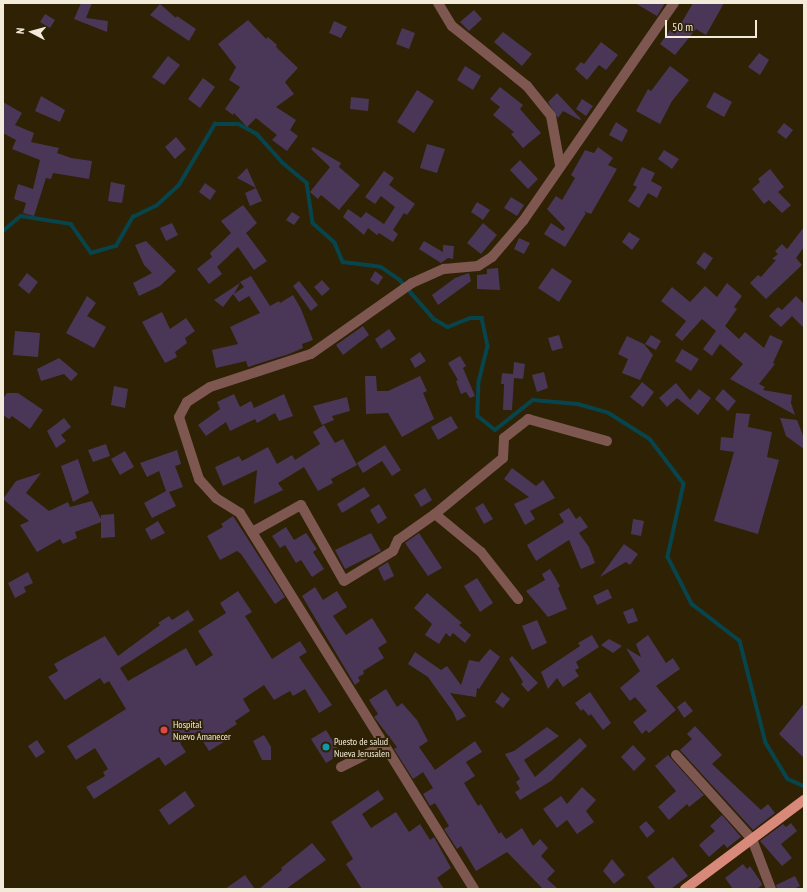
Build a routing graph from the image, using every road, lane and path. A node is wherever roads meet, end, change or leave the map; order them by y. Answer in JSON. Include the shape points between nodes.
{"nodes":[{"id":1,"x":438,"y":3,"type":"edge"},
{"id":2,"x":674,"y":3,"type":"edge"},
{"id":3,"x":560,"y":164,"type":"junction"},
{"id":4,"x":607,"y":441,"type":"dead end"},
{"id":5,"x":435,"y":514,"type":"junction"},
{"id":6,"x":252,"y":532,"type":"junction"},
{"id":7,"x":518,"y":599,"type":"dead end"},
{"id":8,"x":383,"y":746,"type":"junction"},
{"id":9,"x":676,"y":755,"type":"dead end"},
{"id":10,"x":341,"y":767,"type":"dead end"},
{"id":11,"x":804,"y":800,"type":"edge"},
{"id":12,"x":752,"y":839,"type":"junction"},
{"id":13,"x":474,"y":889,"type":"edge"},
{"id":14,"x":685,"y":889,"type":"edge"},
{"id":15,"x":771,"y":889,"type":"edge"}],
"edges":[{"from":1,"to":3,"type":"street","via":[[452,26],[527,86],[551,116]]},
{"from":2,"to":3,"type":"street"},
{"from":3,"to":6,"type":"street","via":[[523,221],[492,257],[478,266],[444,269],[412,283],[312,354],[210,387],[187,402],[179,417],[199,479],[216,498],[240,513]]},
{"from":4,"to":5,"type":"street","via":[[528,419],[504,438],[504,458]]},
{"from":5,"to":6,"type":"street","via":[[398,540],[393,551],[344,581],[300,505]]},
{"from":5,"to":7,"type":"street","via":[[481,552]]},
{"from":6,"to":8,"type":"street"},
{"from":8,"to":10,"type":"street"},
{"from":8,"to":13,"type":"street"},
{"from":9,"to":12,"type":"street"},
{"from":11,"to":12,"type":"main road"},
{"from":12,"to":14,"type":"main road"},
{"from":12,"to":15,"type":"street"}]}
